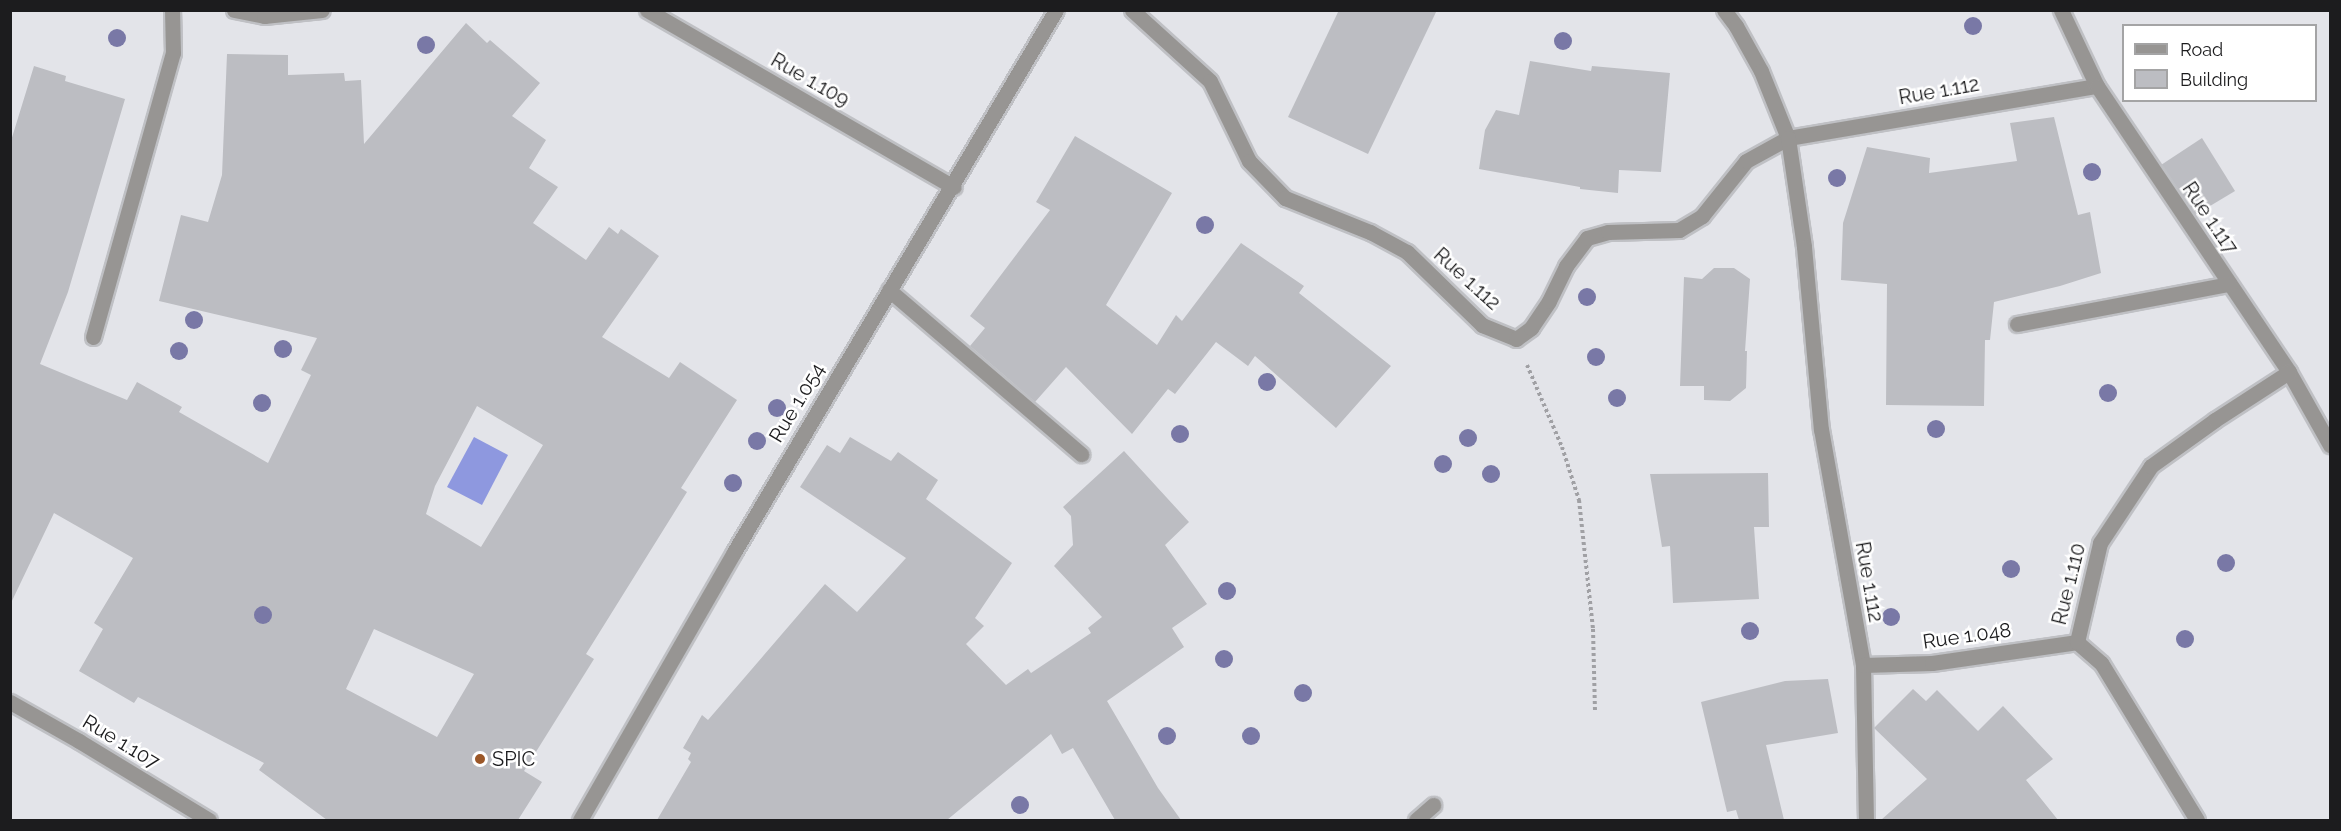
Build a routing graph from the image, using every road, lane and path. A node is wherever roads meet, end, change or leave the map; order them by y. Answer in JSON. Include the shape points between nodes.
{"nodes":[{"id":1,"x":172,"y":10,"type":"edge"},
{"id":2,"x":234,"y":10,"type":"edge"},
{"id":3,"x":322,"y":10,"type":"edge"},
{"id":4,"x":647,"y":10,"type":"edge"},
{"id":5,"x":1056,"y":10,"type":"edge"},
{"id":6,"x":1132,"y":10,"type":"edge"},
{"id":7,"x":1724,"y":10,"type":"edge"},
{"id":8,"x":2061,"y":10,"type":"edge"},
{"id":9,"x":2097,"y":86,"type":"junction"},
{"id":10,"x":1788,"y":138,"type":"junction"},
{"id":11,"x":953,"y":187,"type":"junction"},
{"id":12,"x":2229,"y":284,"type":"junction"},
{"id":13,"x":889,"y":290,"type":"junction"},
{"id":14,"x":2017,"y":324,"type":"dead end"},
{"id":15,"x":93,"y":337,"type":"dead end"},
{"id":16,"x":1516,"y":339,"type":"junction"},
{"id":17,"x":2289,"y":372,"type":"junction"},
{"id":18,"x":2331,"y":445,"type":"edge"},
{"id":19,"x":1081,"y":454,"type":"dead end"},
{"id":20,"x":2077,"y":642,"type":"junction"},
{"id":21,"x":1863,"y":665,"type":"junction"},
{"id":22,"x":10,"y":702,"type":"edge"},
{"id":23,"x":1595,"y":713,"type":"dead end"},
{"id":24,"x":1433,"y":805,"type":"dead end"},
{"id":25,"x":209,"y":820,"type":"edge"},
{"id":26,"x":580,"y":820,"type":"edge"},
{"id":27,"x":1416,"y":820,"type":"edge"},
{"id":28,"x":1866,"y":820,"type":"edge"},
{"id":29,"x":2196,"y":820,"type":"edge"}],
"edges":[{"from":1,"to":15,"type":"street","via":[[173,53]]},
{"from":2,"to":3,"type":"street","via":[[264,16]]},
{"from":4,"to":11,"type":"street","name":"Rue 1.109"},
{"from":5,"to":11,"type":"street","name":"Rue 1.054"},
{"from":6,"to":16,"type":"street","name":"Rue 1.112","via":[[1210,81],[1249,161],[1285,198],[1370,232],[1407,252],[1482,325]]},
{"from":7,"to":10,"type":"street","name":"Rue 1.112","via":[[1761,71]]},
{"from":8,"to":9,"type":"street","name":"Rue 1.117"},
{"from":9,"to":10,"type":"street","name":"Rue 1.112"},
{"from":9,"to":12,"type":"street","name":"Rue 1.117"},
{"from":10,"to":16,"type":"street","name":"Rue 1.112","via":[[1746,161],[1702,216],[1679,230],[1608,232],[1587,238],[1566,266],[1531,328]]},
{"from":10,"to":21,"type":"street","name":"Rue 1.112","via":[[1804,247],[1821,429]]},
{"from":11,"to":13,"type":"street","name":"Rue 1.054"},
{"from":12,"to":14,"type":"street"},
{"from":12,"to":17,"type":"street","name":"Rue 1.117"},
{"from":13,"to":19,"type":"street"},
{"from":13,"to":26,"type":"street","name":"Rue 1.054"},
{"from":16,"to":23,"type":"path","via":[[1562,447],[1579,500],[1593,629]]},
{"from":17,"to":18,"type":"street","name":"Rue 1.117"},
{"from":17,"to":20,"type":"street","name":"Rue 1.110","via":[[2151,466],[2100,543]]},
{"from":20,"to":21,"type":"street","name":"Rue 1.048","via":[[1932,663]]},
{"from":20,"to":29,"type":"street","name":"Rue 1.110","via":[[2100,663]]},
{"from":21,"to":28,"type":"street","name":"Rue 1.112"},
{"from":22,"to":25,"type":"street","name":"Rue 1.107"},
{"from":24,"to":27,"type":"street"}]}
